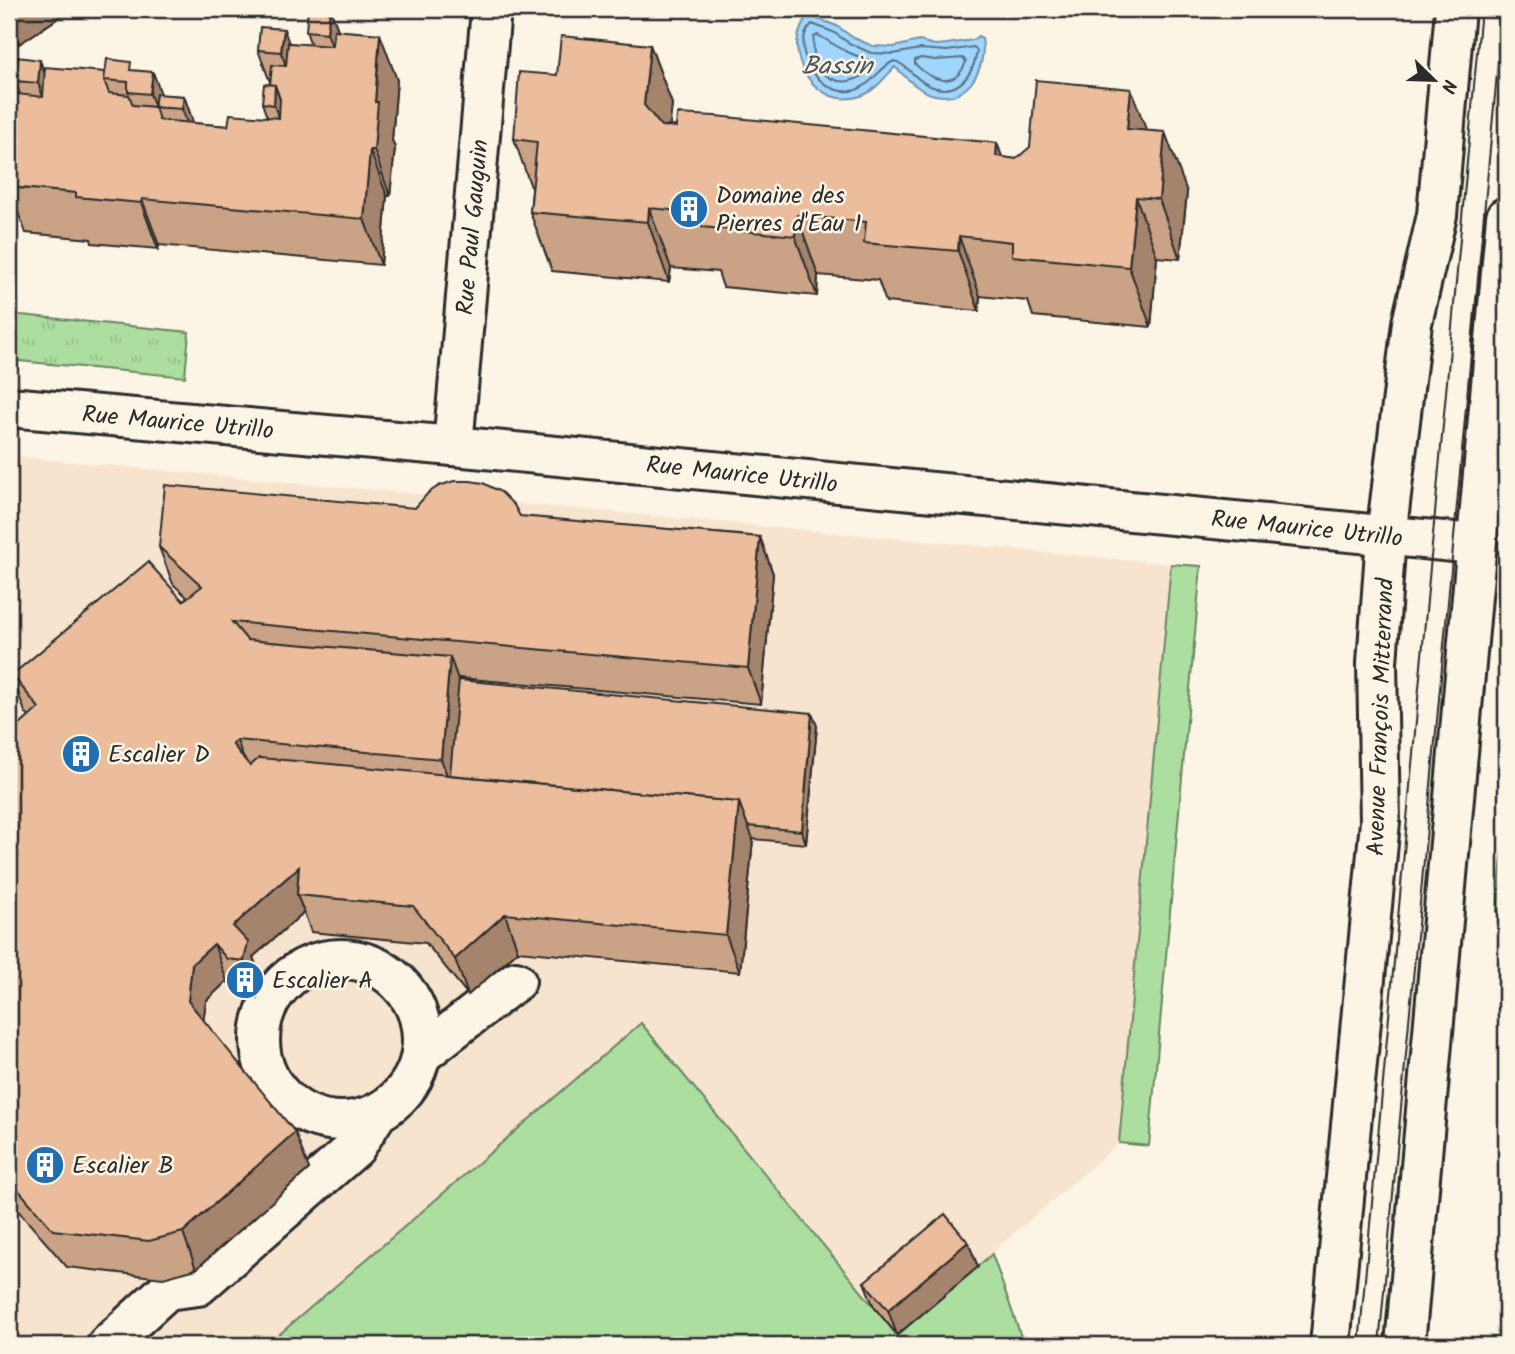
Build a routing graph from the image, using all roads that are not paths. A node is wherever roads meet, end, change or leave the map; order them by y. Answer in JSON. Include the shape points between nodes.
{"nodes":[{"id":1,"x":491,"y":9,"type":"edge"},
{"id":2,"x":1455,"y":9,"type":"edge"},
{"id":3,"x":1506,"y":217,"type":"edge"},
{"id":4,"x":9,"y":407,"type":"edge"},
{"id":5,"x":453,"y":446,"type":"junction"},
{"id":6,"x":1386,"y":536,"type":"junction"},
{"id":7,"x":1475,"y":544,"type":"junction"},
{"id":8,"x":516,"y":981,"type":"dead end"},
{"id":9,"x":422,"y":1054,"type":"junction"},
{"id":10,"x":376,"y":1115,"type":"junction"},
{"id":11,"x":107,"y":1345,"type":"edge"},
{"id":12,"x":1330,"y":1345,"type":"edge"},
{"id":13,"x":1405,"y":1345,"type":"edge"}],
"edges":[{"from":1,"to":5,"type":"street","name":"Rue Paul Gauguin"},
{"from":2,"to":6,"type":"street","name":"Avenue François Mitterrand","via":[[1437,215],[1412,323]]},
{"from":3,"to":7,"type":"street"},
{"from":4,"to":5,"type":"street","name":"Rue Maurice Utrillo"},
{"from":5,"to":6,"type":"street","name":"Rue Maurice Utrillo"},
{"from":6,"to":7,"type":"street","name":"Rue Maurice Utrillo"},
{"from":6,"to":12,"type":"street","name":"Avenue François Mitterrand","via":[[1377,663],[1380,822]]},
{"from":7,"to":13,"type":"street"},
{"from":8,"to":9,"type":"street"},
{"from":9,"to":10,"type":"street","via":[[398,1099]]},
{"from":9,"to":10,"type":"street","via":[[422,1026],[413,999],[395,977],[370,963],[343,957],[316,961],[290,975],[272,996],[261,1021],[260,1050],[267,1074],[282,1096],[302,1112],[326,1120],[352,1121]]},
{"from":10,"to":11,"type":"street","via":[[355,1148],[198,1286],[167,1290]]}]}
